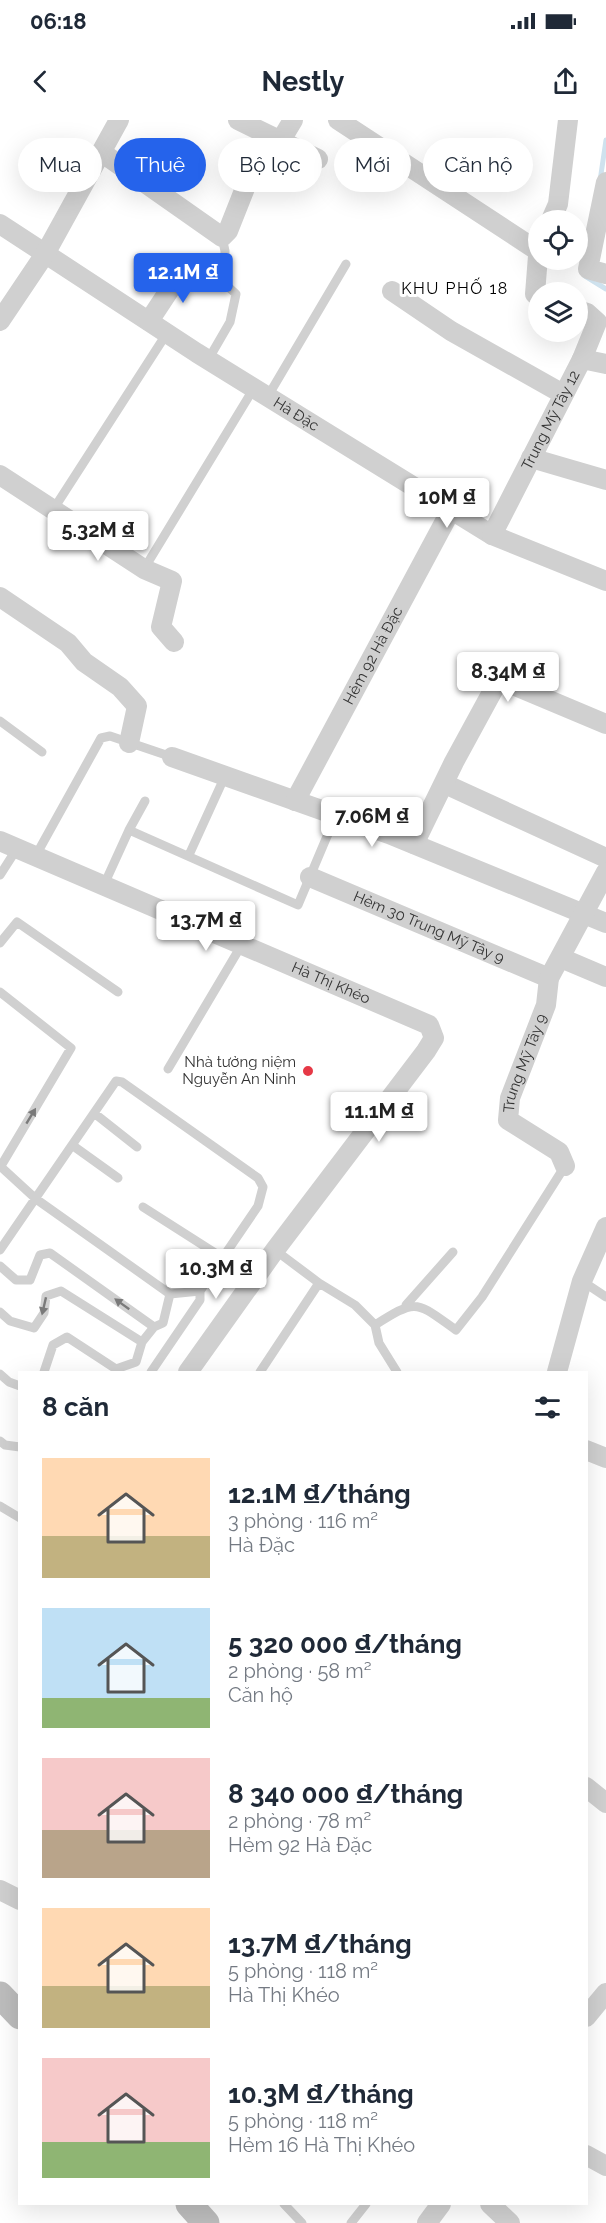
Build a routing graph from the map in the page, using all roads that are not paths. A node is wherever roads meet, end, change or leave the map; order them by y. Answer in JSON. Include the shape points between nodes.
{"nodes":[{"id":1,"x":119,"y":120,"type":"edge"},
{"id":2,"x":238,"y":120,"type":"edge"},
{"id":3,"x":293,"y":120,"type":"edge"},
{"id":4,"x":338,"y":120,"type":"edge"},
{"id":5,"x":567,"y":120,"type":"edge"},
{"id":6,"x":274,"y":137,"type":"junction"},
{"id":7,"x":102,"y":150,"type":"edge"},
{"id":8,"x":102,"y":153,"type":"edge"},
{"id":9,"x":606,"y":182,"type":"edge"},
{"id":10,"x":79,"y":192,"type":"edge"},
{"id":11,"x":555,"y":210,"type":"edge"},
{"id":12,"x":0,"y":224,"type":"edge"},
{"id":13,"x":222,"y":237,"type":"junction"},
{"id":14,"x":528,"y":244,"type":"edge"},
{"id":15,"x":45,"y":254,"type":"junction"},
{"id":16,"x":346,"y":264,"type":"dead end"},
{"id":17,"x":186,"y":265,"type":"dead end"},
{"id":18,"x":606,"y":274,"type":"edge"},
{"id":19,"x":392,"y":291,"type":"dead end"},
{"id":20,"x":588,"y":314,"type":"edge"},
{"id":21,"x":0,"y":321,"type":"edge"},
{"id":22,"x":148,"y":321,"type":"junction"},
{"id":23,"x":167,"y":333,"type":"junction"},
{"id":24,"x":582,"y":359,"type":"junction"},
{"id":25,"x":208,"y":360,"type":"junction"},
{"id":26,"x":606,"y":364,"type":"edge"},
{"id":27,"x":261,"y":392,"type":"junction"},
{"id":28,"x":563,"y":394,"type":"junction"},
{"id":29,"x":531,"y":458,"type":"junction"},
{"id":30,"x":0,"y":475,"type":"edge"},
{"id":31,"x":606,"y":480,"type":"edge"},
{"id":32,"x":54,"y":510,"type":"junction"},
{"id":33,"x":451,"y":510,"type":"junction"},
{"id":34,"x":492,"y":535,"type":"junction"},
{"id":35,"x":144,"y":569,"type":"junction"},
{"id":36,"x":606,"y":581,"type":"edge"},
{"id":37,"x":1,"y":599,"type":"edge"},
{"id":38,"x":174,"y":642,"type":"dead end"},
{"id":39,"x":0,"y":721,"type":"edge"},
{"id":40,"x":606,"y":724,"type":"edge"},
{"id":41,"x":129,"y":743,"type":"junction"},
{"id":42,"x":42,"y":752,"type":"dead end"},
{"id":43,"x":172,"y":757,"type":"joint"},
{"id":44,"x":225,"y":776,"type":"junction"},
{"id":45,"x":445,"y":784,"type":"junction"},
{"id":46,"x":145,"y":801,"type":"dead end"},
{"id":47,"x":295,"y":801,"type":"junction"},
{"id":48,"x":336,"y":815,"type":"junction"},
{"id":49,"x":129,"y":830,"type":"junction"},
{"id":50,"x":414,"y":844,"type":"junction"},
{"id":51,"x":8,"y":846,"type":"edge"},
{"id":52,"x":189,"y":855,"type":"junction"},
{"id":53,"x":34,"y":858,"type":"junction"},
{"id":54,"x":606,"y":858,"type":"edge"},
{"id":55,"x":606,"y":872,"type":"edge"},
{"id":56,"x":0,"y":875,"type":"edge"},
{"id":57,"x":310,"y":877,"type":"junction"},
{"id":58,"x":103,"y":887,"type":"junction"},
{"id":59,"x":583,"y":914,"type":"junction"},
{"id":60,"x":606,"y":923,"type":"edge"},
{"id":61,"x":0,"y":943,"type":"edge"},
{"id":62,"x":241,"y":946,"type":"junction"},
{"id":63,"x":561,"y":958,"type":"junction"},
{"id":64,"x":606,"y":977,"type":"edge"},
{"id":65,"x":549,"y":978,"type":"junction"},
{"id":66,"x":0,"y":992,"type":"edge"},
{"id":67,"x":118,"y":992,"type":"dead end"},
{"id":68,"x":168,"y":1069,"type":"dead end"},
{"id":69,"x":94,"y":1113,"type":"junction"},
{"id":70,"x":72,"y":1145,"type":"junction"},
{"id":71,"x":137,"y":1147,"type":"dead end"},
{"id":72,"x":1,"y":1166,"type":"edge"},
{"id":73,"x":565,"y":1166,"type":"joint"},
{"id":74,"x":118,"y":1178,"type":"dead end"},
{"id":75,"x":36,"y":1199,"type":"junction"},
{"id":76,"x":143,"y":1207,"type":"dead end"},
{"id":77,"x":606,"y":1227,"type":"edge"},
{"id":78,"x":0,"y":1250,"type":"edge"},
{"id":79,"x":275,"y":1250,"type":"junction"},
{"id":80,"x":453,"y":1252,"type":"dead end"},
{"id":81,"x":223,"y":1258,"type":"junction"},
{"id":82,"x":0,"y":1266,"type":"edge"},
{"id":83,"x":582,"y":1281,"type":"junction"},
{"id":84,"x":319,"y":1283,"type":"junction"},
{"id":85,"x":200,"y":1291,"type":"junction"},
{"id":86,"x":170,"y":1294,"type":"junction"},
{"id":87,"x":606,"y":1297,"type":"edge"},
{"id":88,"x":406,"y":1305,"type":"junction"},
{"id":89,"x":0,"y":1312,"type":"edge"},
{"id":90,"x":375,"y":1324,"type":"junction"},
{"id":91,"x":154,"y":1327,"type":"junction"},
{"id":92,"x":142,"y":1342,"type":"junction"},
{"id":93,"x":44,"y":1371,"type":"edge"},
{"id":94,"x":117,"y":1371,"type":"edge"},
{"id":95,"x":152,"y":1371,"type":"edge"},
{"id":96,"x":189,"y":1371,"type":"edge"},
{"id":97,"x":261,"y":1371,"type":"edge"},
{"id":98,"x":396,"y":1371,"type":"edge"},
{"id":99,"x":556,"y":1371,"type":"edge"},
{"id":100,"x":0,"y":1374,"type":"edge"},
{"id":101,"x":18,"y":1385,"type":"edge"},
{"id":102,"x":0,"y":1441,"type":"edge"},
{"id":103,"x":18,"y":1447,"type":"edge"},
{"id":104,"x":588,"y":1451,"type":"edge"},
{"id":105,"x":606,"y":1458,"type":"edge"},
{"id":106,"x":0,"y":1506,"type":"edge"},
{"id":107,"x":18,"y":1517,"type":"edge"},
{"id":108,"x":588,"y":1788,"type":"edge"},
{"id":109,"x":606,"y":1803,"type":"edge"},
{"id":110,"x":0,"y":1890,"type":"edge"},
{"id":111,"x":18,"y":1899,"type":"edge"},
{"id":112,"x":606,"y":1993,"type":"edge"},
{"id":113,"x":0,"y":1995,"type":"edge"},
{"id":114,"x":18,"y":2014,"type":"edge"},
{"id":115,"x":595,"y":2015,"type":"edge"},
{"id":116,"x":588,"y":2157,"type":"edge"},
{"id":117,"x":606,"y":2166,"type":"edge"},
{"id":118,"x":190,"y":2205,"type":"edge"},
{"id":119,"x":285,"y":2205,"type":"edge"},
{"id":120,"x":365,"y":2205,"type":"edge"},
{"id":121,"x":440,"y":2205,"type":"edge"},
{"id":122,"x":491,"y":2205,"type":"edge"},
{"id":123,"x":206,"y":2223,"type":"edge"},
{"id":124,"x":302,"y":2223,"type":"edge"},
{"id":125,"x":351,"y":2223,"type":"edge"},
{"id":126,"x":427,"y":2223,"type":"edge"},
{"id":127,"x":510,"y":2223,"type":"edge"}],
"edges":[{"from":1,"to":7,"type":"street"},
{"from":2,"to":6,"type":"street"},
{"from":3,"to":6,"type":"street"},
{"from":4,"to":14,"type":"street"},
{"from":5,"to":11,"type":"street"},
{"from":6,"to":13,"type":"street"},
{"from":8,"to":13,"type":"street"},
{"from":9,"to":18,"type":"street","via":[[588,269]]},
{"from":10,"to":15,"type":"street"},
{"from":12,"to":15,"type":"street","name":"Hà Đặc"},
{"from":13,"to":25,"type":"lane","via":[[224,283],[236,294],[230,322]]},
{"from":15,"to":21,"type":"street"},
{"from":15,"to":22,"type":"street","name":"Hà Đặc"},
{"from":16,"to":27,"type":"lane"},
{"from":17,"to":22,"type":"street"},
{"from":19,"to":28,"type":"street","via":[[451,331]]},
{"from":20,"to":24,"type":"street","via":[[597,322]]},
{"from":22,"to":23,"type":"street","name":"Hà Đặc"},
{"from":23,"to":25,"type":"street","name":"Hà Đặc"},
{"from":23,"to":32,"type":"lane"},
{"from":24,"to":26,"type":"street","name":"Trung Mỹ Tây 12"},
{"from":24,"to":28,"type":"street","name":"Trung Mỹ Tây 12"},
{"from":25,"to":27,"type":"street","name":"Hà Đặc"},
{"from":27,"to":33,"type":"street","name":"Hà Đặc"},
{"from":27,"to":35,"type":"lane"},
{"from":28,"to":29,"type":"street","name":"Trung Mỹ Tây 12"},
{"from":29,"to":31,"type":"street"},
{"from":29,"to":34,"type":"street","name":"Trung Mỹ Tây 12"},
{"from":30,"to":32,"type":"street"},
{"from":32,"to":35,"type":"street"},
{"from":33,"to":34,"type":"street","name":"Hà Đặc"},
{"from":33,"to":47,"type":"street","name":"Hẻm 92 Hà Đặc"},
{"from":34,"to":36,"type":"street","name":"Hà Đặc"},
{"from":35,"to":38,"type":"street","via":[[172,581],[160,627]]},
{"from":37,"to":41,"type":"street","via":[[68,643],[84,662],[120,687],[137,706]]},
{"from":39,"to":42,"type":"lane"},
{"from":40,"to":45,"type":"street","via":[[500,682],[463,744]]},
{"from":41,"to":43,"type":"lane"},
{"from":41,"to":53,"type":"lane","via":[[110,736],[101,738]]},
{"from":43,"to":44,"type":"street"},
{"from":44,"to":47,"type":"street"},
{"from":44,"to":52,"type":"lane"},
{"from":45,"to":50,"type":"street"},
{"from":45,"to":54,"type":"street"},
{"from":46,"to":49,"type":"lane"},
{"from":47,"to":48,"type":"street"},
{"from":48,"to":50,"type":"street"},
{"from":48,"to":57,"type":"lane"},
{"from":49,"to":52,"type":"lane"},
{"from":49,"to":58,"type":"lane"},
{"from":50,"to":59,"type":"street"},
{"from":51,"to":53,"type":"street","name":"Hà Thị Khéo"},
{"from":51,"to":56,"type":"lane"},
{"from":52,"to":57,"type":"lane","via":[[298,905]]},
{"from":53,"to":58,"type":"street","name":"Hà Thị Khéo"},
{"from":55,"to":59,"type":"street","name":"Trung Mỹ Tây 9"},
{"from":57,"to":65,"type":"street","name":"Hẻm 30 Trung Mỹ Tây 9"},
{"from":58,"to":62,"type":"street","name":"Hà Thị Khéo"},
{"from":59,"to":60,"type":"street"},
{"from":59,"to":63,"type":"street","name":"Trung Mỹ Tây 9"},
{"from":61,"to":67,"type":"lane","via":[[17,922]]},
{"from":62,"to":68,"type":"lane"},
{"from":62,"to":79,"type":"street","name":"Hà Thị Khéo","via":[[429,1025],[434,1038]]},
{"from":63,"to":64,"type":"street"},
{"from":63,"to":65,"type":"street","name":"Trung Mỹ Tây 9"},
{"from":65,"to":73,"type":"street","name":"Trung Mỹ Tây 9","via":[[546,1005],[510,1098],[508,1120],[559,1152]]},
{"from":72,"to":66,"type":"lane","one_way":true,"via":[[71,1048]]},
{"from":69,"to":70,"type":"lane"},
{"from":69,"to":71,"type":"lane"},
{"from":69,"to":81,"type":"lane","via":[[116,1081],[122,1082],[258,1178],[263,1186],[258,1206]]},
{"from":70,"to":74,"type":"lane"},
{"from":70,"to":75,"type":"lane"},
{"from":72,"to":75,"type":"lane"},
{"from":73,"to":88,"type":"lane","name":"Trung Mỹ Tây 9","via":[[482,1298],[456,1330],[424,1307]]},
{"from":75,"to":78,"type":"lane"},
{"from":75,"to":86,"type":"lane"},
{"from":76,"to":81,"type":"lane"},
{"from":77,"to":83,"type":"street"},
{"from":79,"to":84,"type":"lane"},
{"from":79,"to":96,"type":"street"},
{"from":80,"to":88,"type":"lane"},
{"from":81,"to":85,"type":"lane"},
{"from":91,"to":82,"type":"lane","one_way":true,"via":[[50,1253],[40,1254],[30,1280],[16,1280]]},
{"from":83,"to":87,"type":"lane"},
{"from":83,"to":99,"type":"street"},
{"from":84,"to":90,"type":"lane","via":[[355,1305]]},
{"from":84,"to":97,"type":"lane"},
{"from":85,"to":86,"type":"lane"},
{"from":85,"to":95,"type":"lane","via":[[200,1300]]},
{"from":86,"to":91,"type":"lane","via":[[163,1323]]},
{"from":88,"to":90,"type":"lane"},
{"from":92,"to":89,"type":"lane","one_way":true,"via":[[61,1291],[46,1296],[44,1313],[34,1328],[10,1321]]},
{"from":90,"to":98,"type":"lane","via":[[379,1343]]},
{"from":91,"to":92,"type":"lane"},
{"from":92,"to":94,"type":"lane","via":[[136,1362]]},
{"from":93,"to":94,"type":"lane","via":[[53,1345],[67,1337]]},
{"from":100,"to":101,"type":"lane"},
{"from":102,"to":103,"type":"lane"},
{"from":104,"to":105,"type":"street"},
{"from":106,"to":107,"type":"lane"},
{"from":108,"to":109,"type":"street"},
{"from":110,"to":111,"type":"street"},
{"from":112,"to":115,"type":"street"},
{"from":113,"to":114,"type":"street"},
{"from":116,"to":117,"type":"street"},
{"from":118,"to":123,"type":"street"},
{"from":119,"to":124,"type":"lane"},
{"from":120,"to":125,"type":"lane"},
{"from":121,"to":126,"type":"street"},
{"from":122,"to":127,"type":"street"}]}
